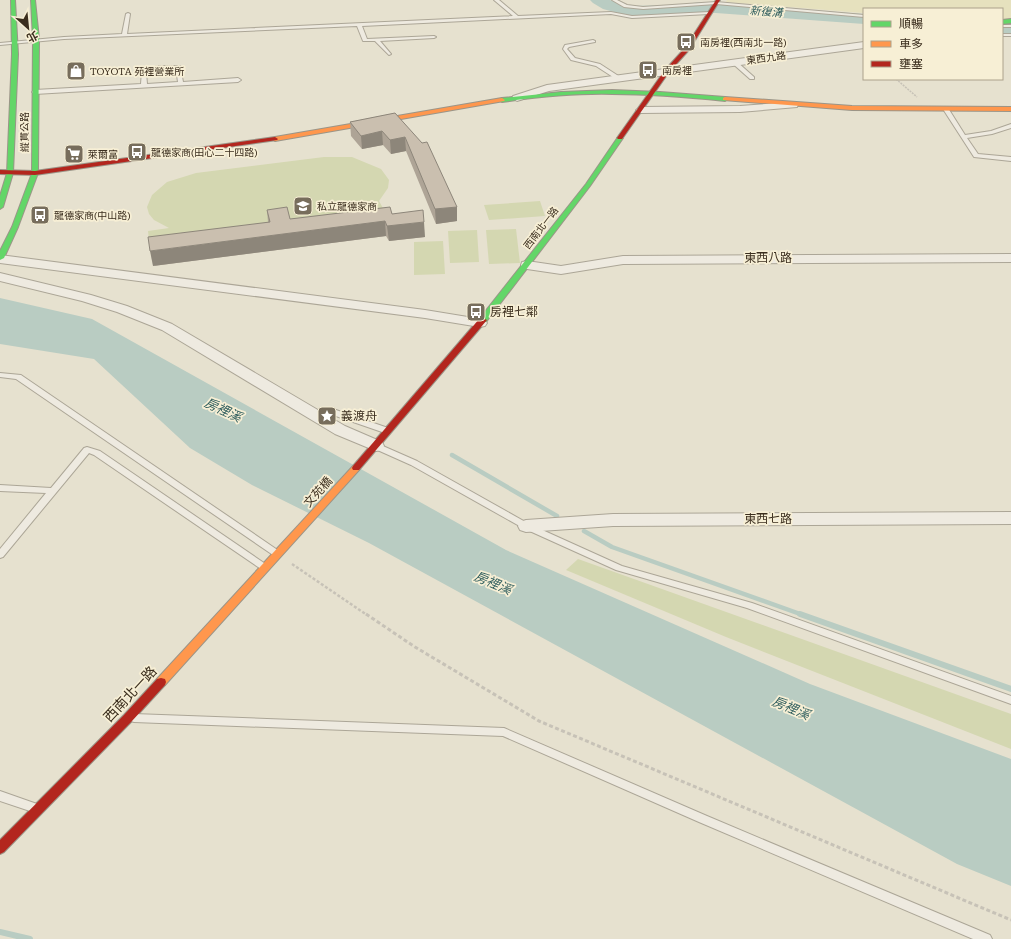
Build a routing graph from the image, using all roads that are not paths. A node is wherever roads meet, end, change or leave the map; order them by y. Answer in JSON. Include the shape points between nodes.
{"nodes":[{"id":1,"x":13,"y":0,"type":"edge"},
{"id":2,"x":33,"y":0,"type":"edge"},
{"id":3,"x":496,"y":0,"type":"edge"},
{"id":4,"x":614,"y":0,"type":"edge"},
{"id":5,"x":717,"y":2,"type":"edge"},
{"id":6,"x":709,"y":13,"type":"junction"},
{"id":7,"x":128,"y":14,"type":"dead end"},
{"id":8,"x":863,"y":16,"type":"edge"},
{"id":9,"x":518,"y":18,"type":"junction"},
{"id":10,"x":359,"y":26,"type":"junction"},
{"id":11,"x":124,"y":36,"type":"junction"},
{"id":12,"x":434,"y":37,"type":"dead end"},
{"id":13,"x":376,"y":39,"type":"junction"},
{"id":14,"x":36,"y":40,"type":"junction"},
{"id":15,"x":593,"y":41,"type":"dead end"},
{"id":16,"x":15,"y":43,"type":"junction"},
{"id":17,"x":0,"y":44,"type":"edge"},
{"id":18,"x":863,"y":45,"type":"edge"},
{"id":19,"x":389,"y":54,"type":"dead end"},
{"id":20,"x":734,"y":62,"type":"junction"},
{"id":21,"x":667,"y":71,"type":"junction"},
{"id":22,"x":618,"y":78,"type":"junction"},
{"id":23,"x":752,"y":78,"type":"dead end"},
{"id":24,"x":238,"y":80,"type":"dead end"},
{"id":25,"x":181,"y":83,"type":"junction"},
{"id":26,"x":144,"y":86,"type":"junction"},
{"id":27,"x":35,"y":92,"type":"junction"},
{"id":28,"x":654,"y":92,"type":"junction"},
{"id":29,"x":517,"y":98,"type":"junction"},
{"id":30,"x":801,"y":105,"type":"junction"},
{"id":31,"x":946,"y":109,"type":"junction"},
{"id":32,"x":1011,"y":109,"type":"edge"},
{"id":33,"x":641,"y":110,"type":"junction"},
{"id":34,"x":1011,"y":126,"type":"edge"},
{"id":35,"x":965,"y":137,"type":"junction"},
{"id":36,"x":1011,"y":159,"type":"edge"},
{"id":37,"x":0,"y":172,"type":"edge"},
{"id":38,"x":10,"y":173,"type":"junction"},
{"id":39,"x":35,"y":173,"type":"junction"},
{"id":40,"x":0,"y":207,"type":"edge"},
{"id":41,"x":0,"y":258,"type":"edge"},
{"id":42,"x":1011,"y":258,"type":"edge"},
{"id":43,"x":527,"y":265,"type":"junction"},
{"id":44,"x":0,"y":277,"type":"edge"},
{"id":45,"x":480,"y":323,"type":"junction"},
{"id":46,"x":0,"y":375,"type":"edge"},
{"id":47,"x":333,"y":412,"type":"dead end"},
{"id":48,"x":388,"y":431,"type":"junction"},
{"id":49,"x":376,"y":446,"type":"junction"},
{"id":50,"x":0,"y":488,"type":"edge"},
{"id":51,"x":53,"y":491,"type":"junction"},
{"id":52,"x":1011,"y":518,"type":"edge"},
{"id":53,"x":526,"y":526,"type":"junction"},
{"id":54,"x":277,"y":554,"type":"junction"},
{"id":55,"x":0,"y":555,"type":"edge"},
{"id":56,"x":264,"y":568,"type":"junction"},
{"id":57,"x":1011,"y":700,"type":"edge"},
{"id":58,"x":128,"y":718,"type":"junction"},
{"id":59,"x":0,"y":796,"type":"edge"},
{"id":60,"x":38,"y":809,"type":"junction"},
{"id":61,"x":0,"y":848,"type":"edge"},
{"id":62,"x":986,"y":939,"type":"edge"}],
"edges":[{"from":1,"to":16,"type":"main road","name":"縱貫公路"},
{"from":2,"to":14,"type":"main road","name":"縱貫公路"},
{"from":3,"to":9,"type":"lane"},
{"from":4,"to":5,"type":"lane","via":[[626,6],[643,8]]},
{"from":5,"to":6,"type":"main road","name":"西南北一路"},
{"from":5,"to":8,"type":"lane"},
{"from":6,"to":9,"type":"lane","via":[[632,17],[611,13]]},
{"from":6,"to":21,"type":"main road","name":"西南北一路","via":[[687,49]]},
{"from":7,"to":11,"type":"lane"},
{"from":9,"to":10,"type":"lane"},
{"from":10,"to":11,"type":"lane"},
{"from":10,"to":13,"type":"lane","via":[[365,40]]},
{"from":11,"to":14,"type":"lane"},
{"from":12,"to":13,"type":"lane"},
{"from":13,"to":19,"type":"lane"},
{"from":14,"to":16,"type":"lane"},
{"from":14,"to":27,"type":"main road","name":"縱貫公路"},
{"from":15,"to":22,"type":"lane","via":[[567,46],[565,49],[573,59],[598,65]]},
{"from":16,"to":17,"type":"lane"},
{"from":16,"to":38,"type":"main road","name":"縱貫公路"},
{"from":18,"to":20,"type":"street","name":"東西九路"},
{"from":20,"to":21,"type":"street","name":"東西九路"},
{"from":20,"to":23,"type":"lane"},
{"from":21,"to":22,"type":"street","name":"東西九路"},
{"from":21,"to":28,"type":"main road","name":"西南北一路"},
{"from":22,"to":29,"type":"street","name":"東西九路","via":[[547,88]]},
{"from":24,"to":25,"type":"lane"},
{"from":25,"to":26,"type":"lane"},
{"from":25,"to":26,"type":"lane","via":[[178,67],[159,68],[144,71]]},
{"from":26,"to":27,"type":"lane"},
{"from":27,"to":39,"type":"main road","name":"縱貫公路"},
{"from":28,"to":29,"type":"main road","via":[[596,92]]},
{"from":28,"to":30,"type":"main road"},
{"from":28,"to":33,"type":"main road","name":"西南北一路"},
{"from":29,"to":39,"type":"main road","via":[[468,104],[251,143]]},
{"from":30,"to":31,"type":"main road"},
{"from":30,"to":33,"type":"street","via":[[740,109]]},
{"from":31,"to":32,"type":"main road"},
{"from":31,"to":35,"type":"lane"},
{"from":33,"to":43,"type":"main road","name":"西南北一路"},
{"from":34,"to":35,"type":"lane"},
{"from":35,"to":36,"type":"lane","via":[[976,156]]},
{"from":37,"to":38,"type":"main road"},
{"from":38,"to":39,"type":"main road"},
{"from":38,"to":40,"type":"main road","name":"縱貫公路"},
{"from":39,"to":41,"type":"main road","name":"縱貫公路","via":[[15,227]]},
{"from":41,"to":45,"type":"street"},
{"from":42,"to":43,"type":"street","name":"東西八路","via":[[623,260],[561,270]]},
{"from":43,"to":45,"type":"main road","name":"西南北一路"},
{"from":44,"to":49,"type":"street","via":[[86,298],[166,326],[340,430]]},
{"from":45,"to":48,"type":"main road","name":"西南北一路"},
{"from":46,"to":54,"type":"lane","via":[[18,377]]},
{"from":47,"to":48,"type":"lane"},
{"from":48,"to":49,"type":"main road","name":"西南北一路"},
{"from":49,"to":53,"type":"lane","via":[[414,463]]},
{"from":49,"to":54,"type":"main road","name":"文苑橋"},
{"from":50,"to":51,"type":"lane"},
{"from":51,"to":55,"type":"lane"},
{"from":51,"to":56,"type":"lane","via":[[87,450],[97,453]]},
{"from":52,"to":53,"type":"street","name":"東西七路","via":[[613,520]]},
{"from":53,"to":57,"type":"lane","via":[[619,568],[749,605]]},
{"from":54,"to":56,"type":"main road","name":"西南北一路"},
{"from":56,"to":58,"type":"main road","name":"西南北一路"},
{"from":58,"to":60,"type":"main road","name":"西南北一路"},
{"from":58,"to":62,"type":"lane","via":[[504,732]]},
{"from":59,"to":60,"type":"lane"},
{"from":60,"to":61,"type":"main road","name":"西南北一路"}]}
